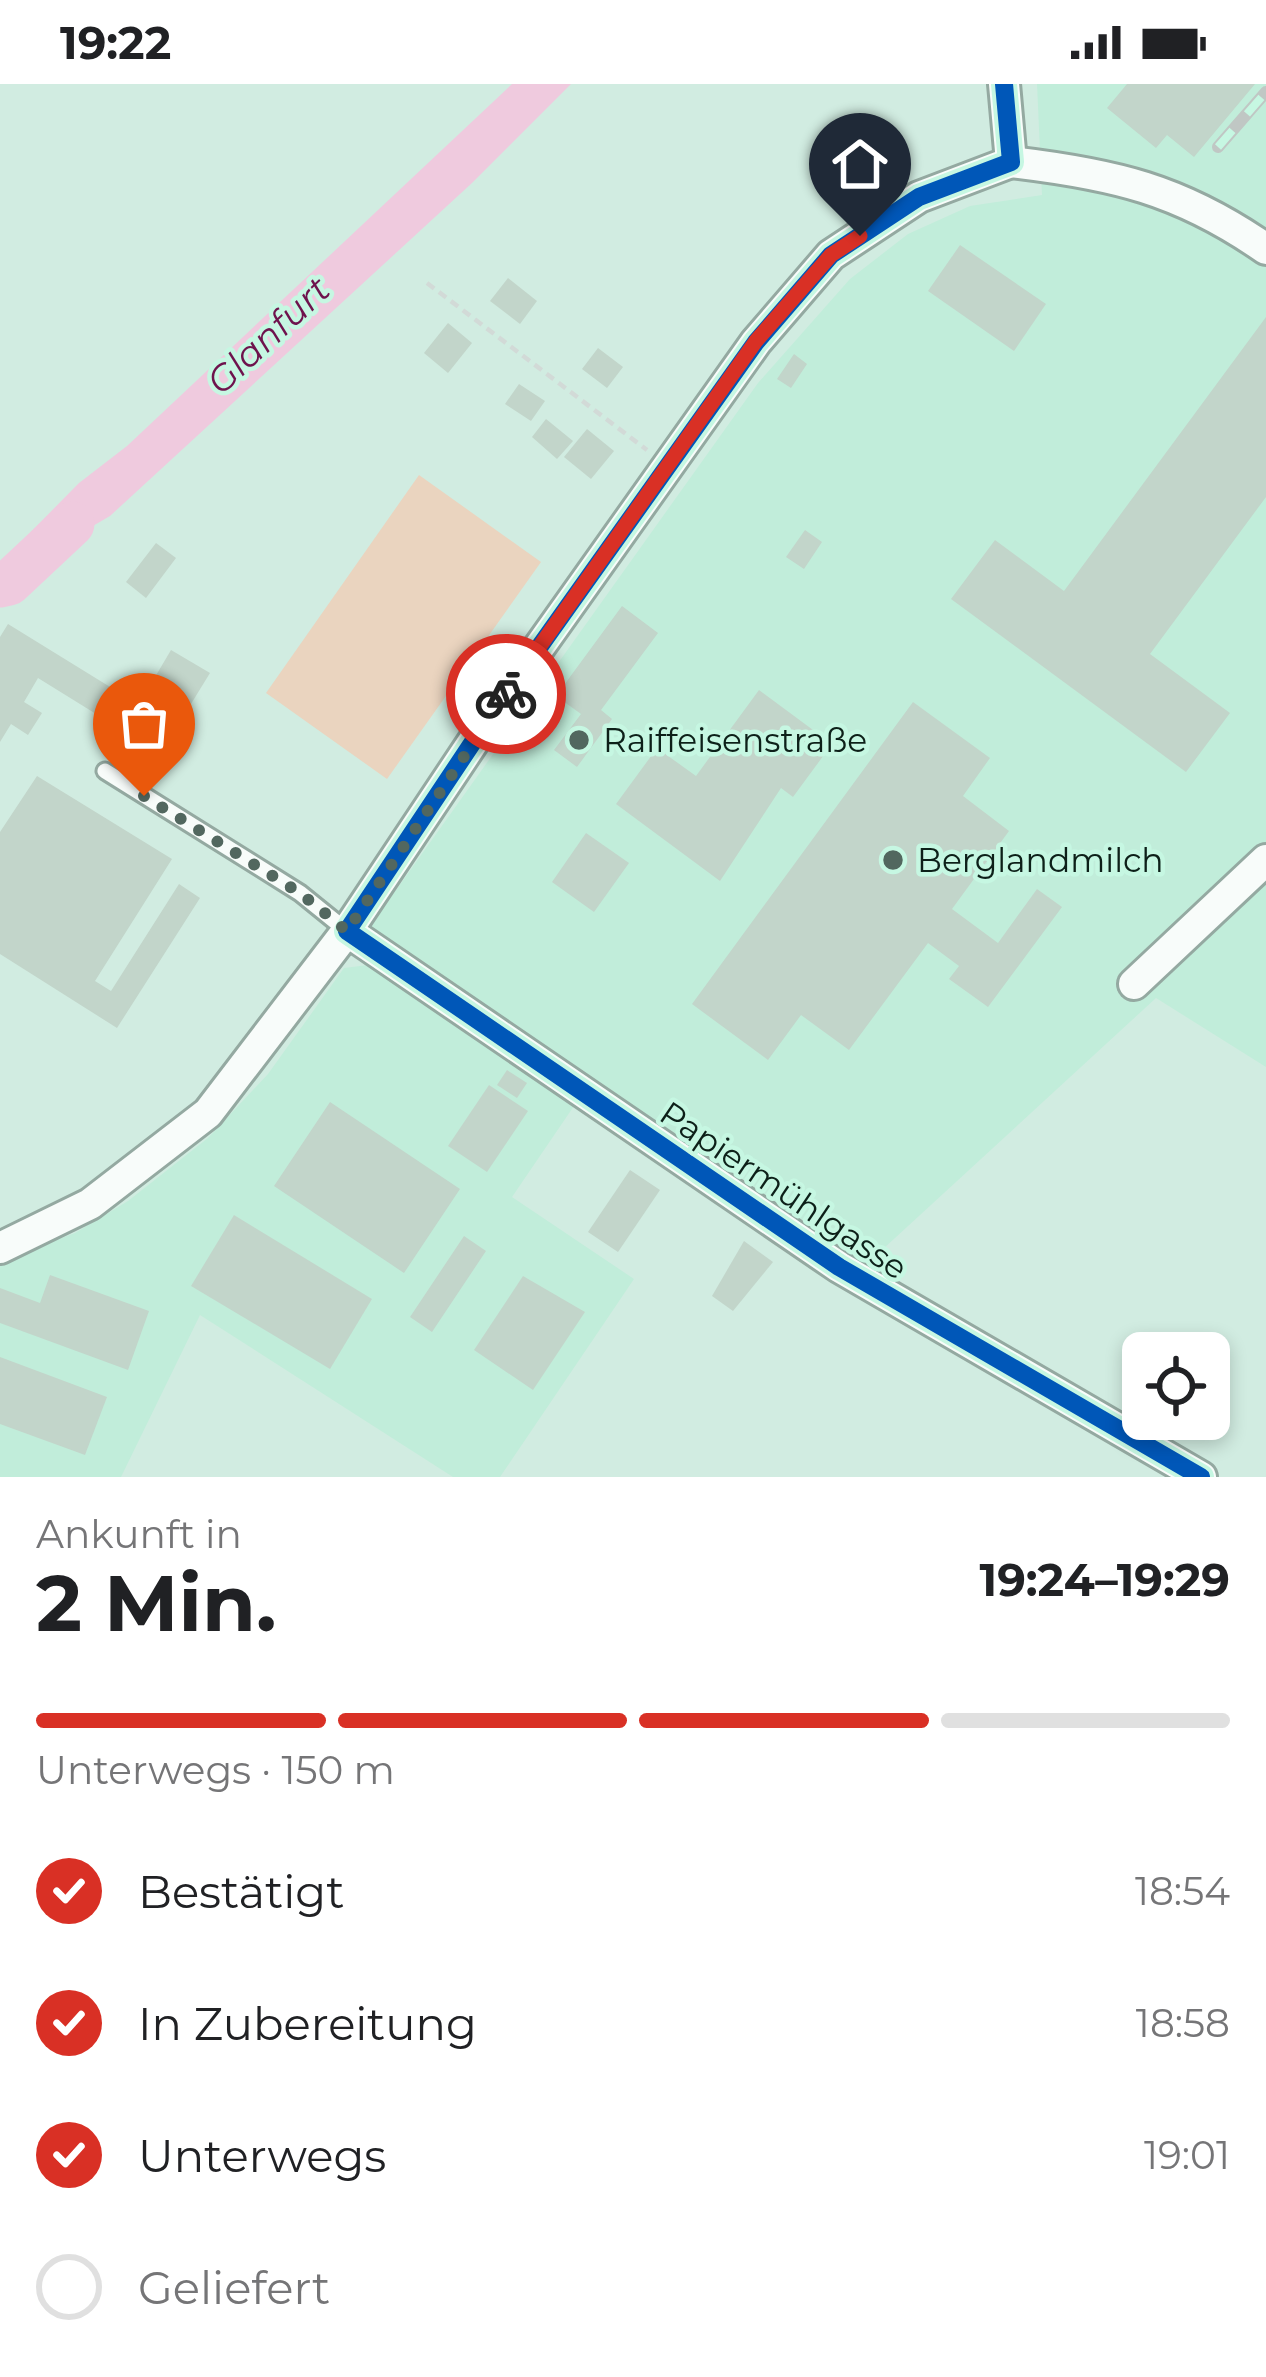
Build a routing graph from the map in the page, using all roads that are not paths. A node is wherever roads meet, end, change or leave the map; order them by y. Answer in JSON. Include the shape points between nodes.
{"nodes":[{"id":1,"x":1004,"y":84,"type":"edge"},
{"id":2,"x":1011,"y":162,"type":"junction"},
{"id":3,"x":1266,"y":249,"type":"edge"},
{"id":4,"x":105,"y":771,"type":"dead end"},
{"id":5,"x":1266,"y":860,"type":"edge"},
{"id":6,"x":347,"y":931,"type":"junction"},
{"id":7,"x":1134,"y":984,"type":"dead end"},
{"id":8,"x":0,"y":1248,"type":"edge"},
{"id":9,"x":1201,"y":1477,"type":"edge"}],
"edges":[{"from":1,"to":2,"type":"street"},
{"from":2,"to":3,"type":"street","via":[[1103,172],[1182,196]]},
{"from":2,"to":6,"type":"street","via":[[919,197],[831,255],[756,341]]},
{"from":4,"to":6,"type":"lane"},
{"from":5,"to":7,"type":"street"},
{"from":6,"to":8,"type":"street","via":[[208,1113],[90,1204]]},
{"from":6,"to":9,"type":"street","name":"Papiermühlgasse","via":[[838,1268]]}]}
